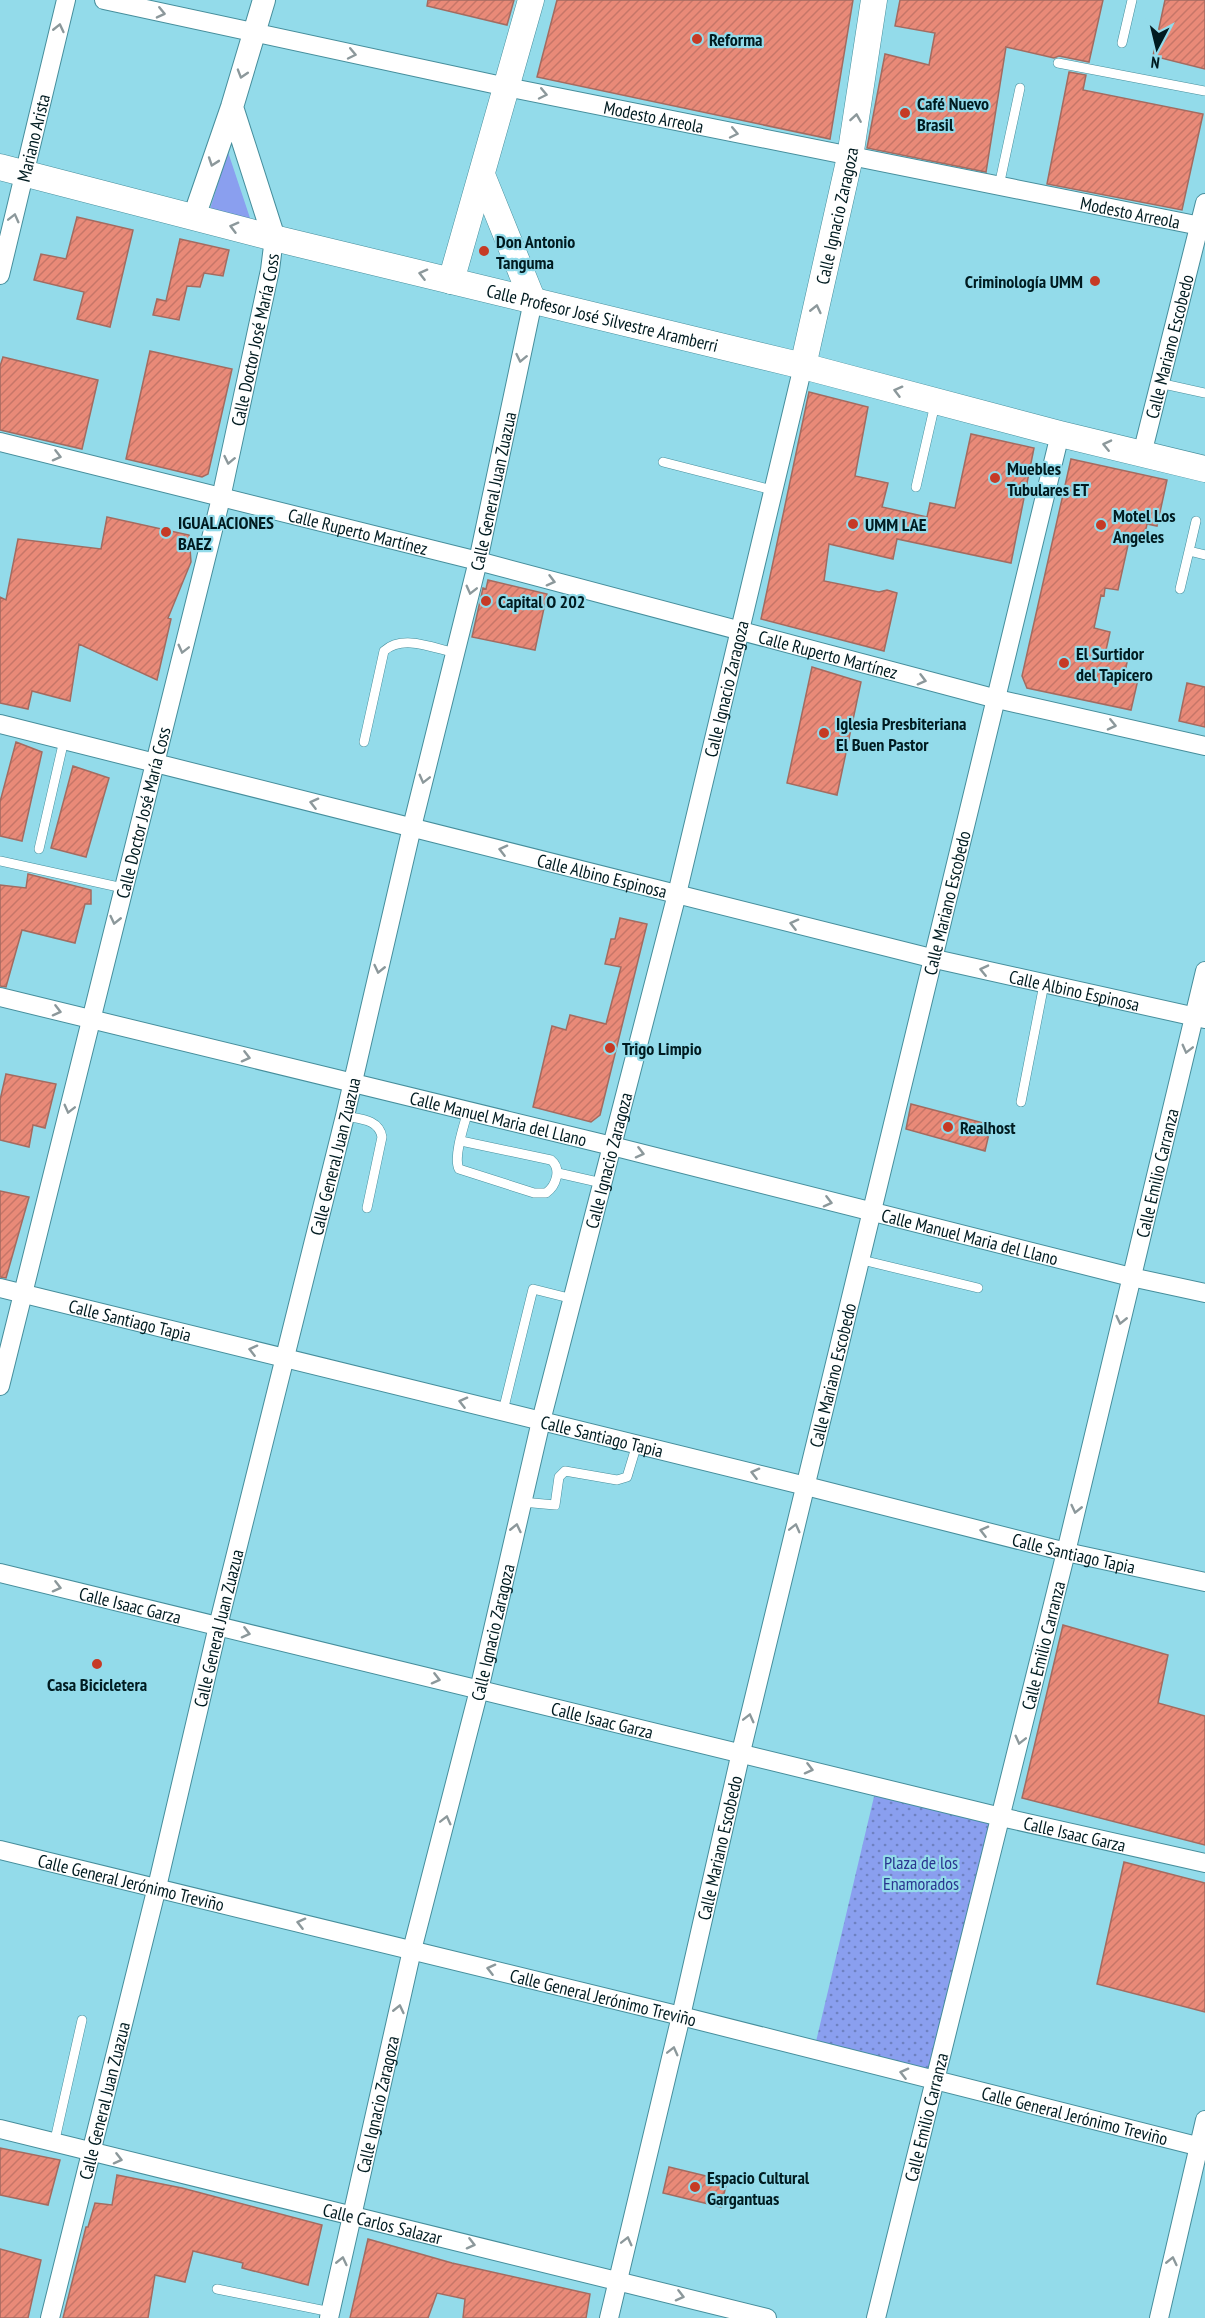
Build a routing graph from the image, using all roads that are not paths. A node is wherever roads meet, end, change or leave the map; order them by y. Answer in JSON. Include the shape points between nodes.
{"nodes":[{"id":1,"x":66,"y":0,"type":"edge"},
{"id":2,"x":104,"y":0,"type":"edge"},
{"id":3,"x":264,"y":0,"type":"edge"},
{"id":4,"x":531,"y":0,"type":"edge"},
{"id":5,"x":874,"y":0,"type":"edge"},
{"id":6,"x":1132,"y":0,"type":"edge"},
{"id":7,"x":254,"y":34,"type":"junction"},
{"id":8,"x":1122,"y":43,"type":"dead end"},
{"id":9,"x":1058,"y":63,"type":"dead end"},
{"id":10,"x":507,"y":87,"type":"junction"},
{"id":11,"x":1020,"y":88,"type":"dead end"},
{"id":12,"x":1205,"y":91,"type":"edge"},
{"id":13,"x":232,"y":107,"type":"junction"},
{"id":14,"x":850,"y":157,"type":"junction"},
{"id":15,"x":0,"y":167,"type":"edge"},
{"id":16,"x":25,"y":173,"type":"junction"},
{"id":17,"x":483,"y":175,"type":"junction"},
{"id":18,"x":999,"y":186,"type":"junction"},
{"id":19,"x":1205,"y":203,"type":"edge"},
{"id":20,"x":194,"y":217,"type":"junction"},
{"id":21,"x":1202,"y":226,"type":"edge"},
{"id":22,"x":274,"y":238,"type":"junction"},
{"id":23,"x":0,"y":275,"type":"edge"},
{"id":24,"x":451,"y":281,"type":"junction"},
{"id":25,"x":533,"y":301,"type":"junction"},
{"id":26,"x":803,"y":366,"type":"junction"},
{"id":27,"x":1160,"y":382,"type":"junction"},
{"id":28,"x":1205,"y":393,"type":"edge"},
{"id":29,"x":936,"y":402,"type":"junction"},
{"id":30,"x":1060,"y":434,"type":"junction"},
{"id":31,"x":0,"y":442,"type":"edge"},
{"id":32,"x":1142,"y":454,"type":"junction"},
{"id":33,"x":663,"y":462,"type":"dead end"},
{"id":34,"x":1205,"y":469,"type":"edge"},
{"id":35,"x":916,"y":487,"type":"dead end"},
{"id":36,"x":772,"y":490,"type":"junction"},
{"id":37,"x":221,"y":498,"type":"junction"},
{"id":38,"x":1196,"y":521,"type":"dead end"},
{"id":39,"x":1189,"y":551,"type":"junction"},
{"id":40,"x":1205,"y":555,"type":"edge"},
{"id":41,"x":478,"y":561,"type":"junction"},
{"id":42,"x":1180,"y":589,"type":"dead end"},
{"id":43,"x":739,"y":632,"type":"junction"},
{"id":44,"x":456,"y":653,"type":"junction"},
{"id":45,"x":997,"y":699,"type":"junction"},
{"id":46,"x":0,"y":724,"type":"edge"},
{"id":47,"x":63,"y":740,"type":"junction"},
{"id":48,"x":364,"y":742,"type":"dead end"},
{"id":49,"x":1205,"y":746,"type":"edge"},
{"id":50,"x":154,"y":762,"type":"junction"},
{"id":51,"x":412,"y":827,"type":"junction"},
{"id":52,"x":39,"y":849,"type":"dead end"},
{"id":53,"x":0,"y":861,"type":"edge"},
{"id":54,"x":123,"y":888,"type":"junction"},
{"id":55,"x":676,"y":894,"type":"junction"},
{"id":56,"x":934,"y":959,"type":"junction"},
{"id":57,"x":1205,"y":971,"type":"edge"},
{"id":58,"x":1044,"y":984,"type":"junction"},
{"id":59,"x":0,"y":997,"type":"edge"},
{"id":60,"x":1200,"y":1017,"type":"edge"},
{"id":61,"x":92,"y":1020,"type":"junction"},
{"id":62,"x":352,"y":1083,"type":"junction"},
{"id":63,"x":1021,"y":1102,"type":"dead end"},
{"id":64,"x":468,"y":1111,"type":"junction"},
{"id":65,"x":345,"y":1116,"type":"junction"},
{"id":66,"x":461,"y":1141,"type":"junction"},
{"id":67,"x":612,"y":1146,"type":"junction"},
{"id":68,"x":558,"y":1173,"type":"junction"},
{"id":69,"x":602,"y":1183,"type":"junction"},
{"id":70,"x":368,"y":1208,"type":"dead end"},
{"id":71,"x":873,"y":1214,"type":"junction"},
{"id":72,"x":862,"y":1260,"type":"junction"},
{"id":73,"x":1131,"y":1277,"type":"junction"},
{"id":74,"x":0,"y":1288,"type":"edge"},
{"id":75,"x":978,"y":1288,"type":"dead end"},
{"id":76,"x":21,"y":1293,"type":"junction"},
{"id":77,"x":1205,"y":1293,"type":"edge"},
{"id":78,"x":573,"y":1299,"type":"junction"},
{"id":79,"x":285,"y":1358,"type":"junction"},
{"id":80,"x":0,"y":1386,"type":"edge"},
{"id":81,"x":503,"y":1411,"type":"junction"},
{"id":82,"x":541,"y":1421,"type":"junction"},
{"id":83,"x":637,"y":1444,"type":"junction"},
{"id":84,"x":806,"y":1486,"type":"junction"},
{"id":85,"x":522,"y":1502,"type":"junction"},
{"id":86,"x":1066,"y":1552,"type":"junction"},
{"id":87,"x":0,"y":1573,"type":"edge"},
{"id":88,"x":1205,"y":1582,"type":"edge"},
{"id":89,"x":218,"y":1626,"type":"junction"},
{"id":90,"x":479,"y":1690,"type":"junction"},
{"id":91,"x":741,"y":1752,"type":"junction"},
{"id":92,"x":1000,"y":1817,"type":"junction"},
{"id":93,"x":0,"y":1850,"type":"edge"},
{"id":94,"x":1205,"y":1863,"type":"edge"},
{"id":95,"x":157,"y":1887,"type":"junction"},
{"id":96,"x":412,"y":1950,"type":"junction"},
{"id":97,"x":681,"y":2016,"type":"junction"},
{"id":98,"x":82,"y":2020,"type":"dead end"},
{"id":99,"x":935,"y":2080,"type":"junction"},
{"id":100,"x":1205,"y":2120,"type":"edge"},
{"id":101,"x":0,"y":2129,"type":"edge"},
{"id":102,"x":54,"y":2144,"type":"junction"},
{"id":103,"x":1202,"y":2148,"type":"edge"},
{"id":104,"x":91,"y":2153,"type":"junction"},
{"id":105,"x":352,"y":2216,"type":"junction"},
{"id":106,"x":618,"y":2280,"type":"junction"},
{"id":107,"x":217,"y":2289,"type":"dead end"},
{"id":108,"x":330,"y":2315,"type":"edge"},
{"id":109,"x":51,"y":2318,"type":"edge"},
{"id":110,"x":609,"y":2318,"type":"edge"},
{"id":111,"x":767,"y":2318,"type":"edge"},
{"id":112,"x":876,"y":2318,"type":"edge"},
{"id":113,"x":1159,"y":2318,"type":"edge"}],
"edges":[{"from":16,"to":1,"type":"street","name":"Mariano Arista","one_way":true},
{"from":2,"to":7,"type":"street","name":"Modesto Arreola","one_way":true},
{"from":3,"to":7,"type":"street"},
{"from":4,"to":10,"type":"main road"},
{"from":14,"to":5,"type":"main road","name":"Calle Ignacio Zaragoza","one_way":true},
{"from":6,"to":8,"type":"lane"},
{"from":7,"to":10,"type":"street","name":"Modesto Arreola","one_way":true},
{"from":7,"to":13,"type":"street","one_way":true},
{"from":9,"to":12,"type":"lane"},
{"from":10,"to":14,"type":"street","name":"Modesto Arreola","one_way":true},
{"from":10,"to":17,"type":"main road"},
{"from":11,"to":18,"type":"lane"},
{"from":13,"to":20,"type":"street","one_way":true},
{"from":13,"to":22,"type":"street"},
{"from":14,"to":18,"type":"street","name":"Modesto Arreola"},
{"from":26,"to":14,"type":"main road","name":"Calle Ignacio Zaragoza","one_way":true},
{"from":15,"to":16,"type":"main road","name":"Calle Profesor José Silvestre Aramberri"},
{"from":16,"to":20,"type":"main road","name":"Calle Profesor José Silvestre Aramberri"},
{"from":23,"to":16,"type":"street","name":"Mariano Arista","one_way":true},
{"from":17,"to":24,"type":"main road"},
{"from":17,"to":25,"type":"main road"},
{"from":18,"to":21,"type":"street","name":"Modesto Arreola"},
{"from":19,"to":21,"type":"street","name":"Calle Mariano Escobedo"},
{"from":22,"to":20,"type":"main road","name":"Calle Profesor José Silvestre Aramberri","one_way":true},
{"from":21,"to":27,"type":"street","name":"Calle Mariano Escobedo"},
{"from":24,"to":22,"type":"main road","name":"Calle Profesor José Silvestre Aramberri","one_way":true},
{"from":22,"to":37,"type":"street","name":"Calle Doctor José María Coss","one_way":true},
{"from":24,"to":25,"type":"main road","name":"Calle Profesor José Silvestre Aramberri"},
{"from":25,"to":26,"type":"main road","name":"Calle Profesor José Silvestre Aramberri"},
{"from":25,"to":41,"type":"street","name":"Calle General Juan Zuazua","one_way":true},
{"from":29,"to":26,"type":"main road","name":"Calle Profesor José Silvestre Aramberri","one_way":true},
{"from":26,"to":36,"type":"street","name":"Calle Ignacio Zaragoza"},
{"from":27,"to":28,"type":"lane"},
{"from":27,"to":32,"type":"street","name":"Calle Mariano Escobedo"},
{"from":29,"to":30,"type":"main road","name":"Calle Profesor José Silvestre Aramberri"},
{"from":29,"to":35,"type":"lane"},
{"from":32,"to":30,"type":"main road","name":"Calle Profesor José Silvestre Aramberri","one_way":true},
{"from":30,"to":45,"type":"street","name":"Calle Mariano Escobedo"},
{"from":31,"to":37,"type":"street","name":"Calle Ruperto Martínez","one_way":true},
{"from":32,"to":34,"type":"main road","name":"Calle Profesor José Silvestre Aramberri"},
{"from":33,"to":36,"type":"lane"},
{"from":36,"to":43,"type":"street","name":"Calle Ignacio Zaragoza"},
{"from":37,"to":41,"type":"street","name":"Calle Ruperto Martínez"},
{"from":37,"to":50,"type":"street","name":"Calle Doctor José María Coss","one_way":true},
{"from":38,"to":39,"type":"lane"},
{"from":39,"to":40,"type":"lane"},
{"from":39,"to":42,"type":"lane"},
{"from":41,"to":43,"type":"street","name":"Calle Ruperto Martínez","one_way":true},
{"from":41,"to":44,"type":"street","name":"Calle General Juan Zuazua","one_way":true},
{"from":43,"to":45,"type":"street","name":"Calle Ruperto Martínez","one_way":true},
{"from":43,"to":55,"type":"street","name":"Calle Ignacio Zaragoza"},
{"from":44,"to":48,"type":"lane","via":[[408,642],[393,643],[384,651]]},
{"from":44,"to":51,"type":"street","name":"Calle General Juan Zuazua","one_way":true},
{"from":45,"to":49,"type":"street","name":"Calle Ruperto Martínez","one_way":true},
{"from":45,"to":56,"type":"street","name":"Calle Mariano Escobedo"},
{"from":46,"to":47,"type":"street","name":"Calle Albino Espinosa"},
{"from":47,"to":50,"type":"street","name":"Calle Albino Espinosa"},
{"from":47,"to":52,"type":"lane"},
{"from":51,"to":50,"type":"street","name":"Calle Albino Espinosa","one_way":true},
{"from":50,"to":54,"type":"street","name":"Calle Doctor José María Coss"},
{"from":55,"to":51,"type":"street","name":"Calle Albino Espinosa","one_way":true},
{"from":51,"to":62,"type":"street","name":"Calle General Juan Zuazua","one_way":true},
{"from":53,"to":54,"type":"lane"},
{"from":54,"to":61,"type":"street","name":"Calle Doctor José María Coss","one_way":true},
{"from":56,"to":55,"type":"street","name":"Calle Albino Espinosa","one_way":true},
{"from":55,"to":67,"type":"street","name":"Calle Ignacio Zaragoza"},
{"from":58,"to":56,"type":"street","name":"Calle Albino Espinosa","one_way":true},
{"from":56,"to":71,"type":"street","name":"Calle Mariano Escobedo"},
{"from":57,"to":60,"type":"street","name":"Calle Emilio Carranza"},
{"from":58,"to":60,"type":"street","name":"Calle Albino Espinosa"},
{"from":58,"to":63,"type":"lane"},
{"from":59,"to":61,"type":"street","name":"Calle Manuel Maria del Llano","one_way":true},
{"from":60,"to":73,"type":"street","name":"Calle Emilio Carranza","one_way":true},
{"from":61,"to":62,"type":"street","name":"Calle Manuel Maria del Llano","one_way":true},
{"from":61,"to":76,"type":"street","name":"Calle Doctor José María Coss","one_way":true},
{"from":62,"to":64,"type":"street","name":"Calle Manuel Maria del Llano"},
{"from":62,"to":65,"type":"street","name":"Calle General Juan Zuazua"},
{"from":64,"to":66,"type":"lane"},
{"from":64,"to":67,"type":"street","name":"Calle Manuel Maria del Llano"},
{"from":65,"to":70,"type":"lane","via":[[374,1123],[381,1131]]},
{"from":65,"to":79,"type":"street","name":"Calle General Juan Zuazua"},
{"from":66,"to":68,"type":"lane","via":[[546,1158],[555,1162]]},
{"from":66,"to":68,"type":"lane","via":[[457,1165],[465,1172],[543,1194],[553,1188]]},
{"from":67,"to":69,"type":"street","name":"Calle Ignacio Zaragoza"},
{"from":67,"to":71,"type":"street","name":"Calle Manuel Maria del Llano","one_way":true},
{"from":68,"to":69,"type":"lane"},
{"from":69,"to":78,"type":"street","name":"Calle Ignacio Zaragoza"},
{"from":71,"to":72,"type":"street","name":"Calle Mariano Escobedo"},
{"from":71,"to":73,"type":"street","name":"Calle Manuel Maria del Llano"},
{"from":72,"to":75,"type":"lane"},
{"from":72,"to":84,"type":"street","name":"Calle Mariano Escobedo"},
{"from":73,"to":77,"type":"street","name":"Calle Manuel Maria del Llano"},
{"from":73,"to":86,"type":"street","name":"Calle Emilio Carranza","one_way":true},
{"from":74,"to":76,"type":"street","name":"Calle Santiago Tapia"},
{"from":79,"to":76,"type":"street","name":"Calle Santiago Tapia","one_way":true},
{"from":76,"to":80,"type":"street","name":"Calle Doctor José María Coss"},
{"from":78,"to":81,"type":"lane","via":[[533,1289]]},
{"from":78,"to":82,"type":"street","name":"Calle Ignacio Zaragoza"},
{"from":81,"to":79,"type":"street","name":"Calle Santiago Tapia","one_way":true},
{"from":79,"to":89,"type":"street","name":"Calle General Juan Zuazua"},
{"from":81,"to":82,"type":"street","name":"Calle Santiago Tapia"},
{"from":82,"to":83,"type":"street","name":"Calle Santiago Tapia"},
{"from":82,"to":85,"type":"street","name":"Calle Ignacio Zaragoza"},
{"from":84,"to":83,"type":"street","name":"Calle Santiago Tapia","one_way":true},
{"from":83,"to":85,"type":"lane","via":[[627,1477],[617,1480],[566,1471],[559,1477],[555,1505]]},
{"from":86,"to":84,"type":"street","name":"Calle Santiago Tapia","one_way":true},
{"from":91,"to":84,"type":"street","name":"Calle Mariano Escobedo","one_way":true},
{"from":90,"to":85,"type":"street","name":"Calle Ignacio Zaragoza","one_way":true},
{"from":86,"to":88,"type":"street","name":"Calle Santiago Tapia"},
{"from":86,"to":92,"type":"street","name":"Calle Emilio Carranza","one_way":true},
{"from":87,"to":89,"type":"street","name":"Calle Isaac Garza","one_way":true},
{"from":89,"to":90,"type":"street","name":"Calle Isaac Garza","one_way":true},
{"from":89,"to":95,"type":"street","name":"Calle General Juan Zuazua"},
{"from":90,"to":91,"type":"street","name":"Calle Isaac Garza"},
{"from":96,"to":90,"type":"street","name":"Calle Ignacio Zaragoza","one_way":true},
{"from":91,"to":92,"type":"street","name":"Calle Isaac Garza","one_way":true},
{"from":91,"to":97,"type":"street","name":"Calle Mariano Escobedo"},
{"from":92,"to":94,"type":"street","name":"Calle Isaac Garza"},
{"from":92,"to":99,"type":"street","name":"Calle Emilio Carranza"},
{"from":93,"to":95,"type":"street","name":"Calle General Jerónimo Treviño"},
{"from":96,"to":95,"type":"street","name":"Calle General Jerónimo Treviño","one_way":true},
{"from":95,"to":104,"type":"street","name":"Calle General Juan Zuazua"},
{"from":97,"to":96,"type":"street","name":"Calle General Jerónimo Treviño","one_way":true},
{"from":105,"to":96,"type":"street","name":"Calle Ignacio Zaragoza","one_way":true},
{"from":99,"to":97,"type":"street","name":"Calle General Jerónimo Treviño","one_way":true},
{"from":106,"to":97,"type":"street","name":"Calle Mariano Escobedo","one_way":true},
{"from":98,"to":102,"type":"lane"},
{"from":99,"to":103,"type":"street","name":"Calle General Jerónimo Treviño"},
{"from":99,"to":112,"type":"street","name":"Calle Emilio Carranza"},
{"from":100,"to":103,"type":"street"},
{"from":101,"to":102,"type":"street","name":"Calle Carlos Salazar"},
{"from":102,"to":104,"type":"street","name":"Calle Carlos Salazar"},
{"from":113,"to":103,"type":"street","one_way":true},
{"from":104,"to":105,"type":"street","name":"Calle Carlos Salazar","one_way":true},
{"from":104,"to":109,"type":"street","name":"Calle General Juan Zuazua"},
{"from":105,"to":106,"type":"street","name":"Calle Carlos Salazar","one_way":true},
{"from":108,"to":105,"type":"street","name":"Calle Ignacio Zaragoza","one_way":true},
{"from":106,"to":110,"type":"street","name":"Calle Mariano Escobedo"},
{"from":106,"to":111,"type":"street","name":"Calle Carlos Salazar","one_way":true},
{"from":107,"to":108,"type":"lane"}]}
